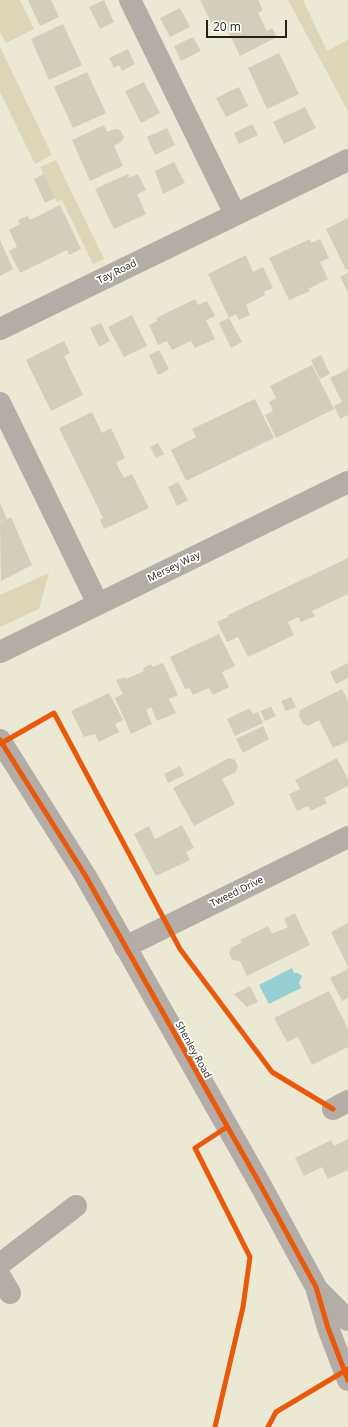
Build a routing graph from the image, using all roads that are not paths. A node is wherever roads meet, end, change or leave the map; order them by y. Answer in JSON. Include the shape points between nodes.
{"nodes":[{"id":1,"x":130,"y":0,"type":"edge"},
{"id":2,"x":348,"y":160,"type":"edge"},
{"id":3,"x":235,"y":214,"type":"junction"},
{"id":4,"x":0,"y":329,"type":"edge"},
{"id":5,"x":0,"y":403,"type":"edge"},
{"id":6,"x":348,"y":482,"type":"edge"},
{"id":7,"x":98,"y":604,"type":"junction"},
{"id":8,"x":0,"y":652,"type":"edge"},
{"id":9,"x":0,"y":740,"type":"edge"},
{"id":10,"x":348,"y":837,"type":"edge"},
{"id":11,"x":125,"y":947,"type":"junction"},
{"id":12,"x":76,"y":1206,"type":"dead end"},
{"id":13,"x":0,"y":1264,"type":"edge"},
{"id":14,"x":316,"y":1287,"type":"junction"},
{"id":15,"x":348,"y":1320,"type":"edge"},
{"id":16,"x":348,"y":1380,"type":"edge"}],
"edges":[{"from":1,"to":3,"type":"street"},
{"from":2,"to":3,"type":"street","name":"Tay Road"},
{"from":3,"to":4,"type":"street","name":"Tay Road"},
{"from":5,"to":7,"type":"street"},
{"from":6,"to":7,"type":"street","name":"Mersey Way"},
{"from":7,"to":8,"type":"street","name":"Mersey Way"},
{"from":9,"to":11,"type":"street","name":"Shenley Road","via":[[85,875]]},
{"from":10,"to":11,"type":"street","name":"Tweed Drive"},
{"from":11,"to":14,"type":"street","name":"Shenley Road"},
{"from":12,"to":13,"type":"street"},
{"from":14,"to":15,"type":"street","name":"Shenley Road"},
{"from":14,"to":16,"type":"street","name":"Shenley Road"}]}
